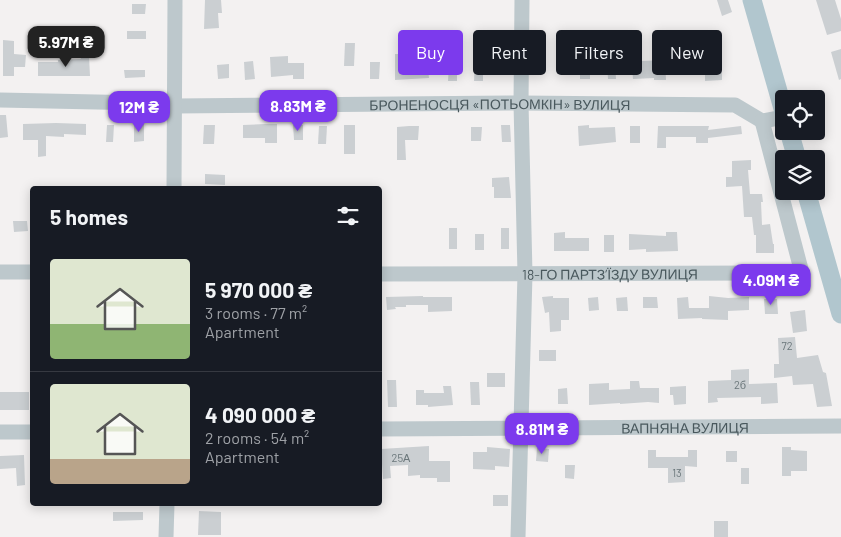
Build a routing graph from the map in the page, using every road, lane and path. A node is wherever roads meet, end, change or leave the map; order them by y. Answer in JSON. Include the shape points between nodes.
{"nodes":[{"id":1,"x":175,"y":0,"type":"edge"},
{"id":2,"x":522,"y":0,"type":"edge"},
{"id":3,"x":752,"y":0,"type":"edge"},
{"id":4,"x":778,"y":90,"type":"edge"},
{"id":5,"x":0,"y":100,"type":"edge"},
{"id":6,"x":521,"y":103,"type":"junction"},
{"id":7,"x":176,"y":106,"type":"junction"},
{"id":8,"x":775,"y":119,"type":"edge"},
{"id":9,"x":762,"y":121,"type":"junction"},
{"id":10,"x":174,"y":186,"type":"edge"},
{"id":11,"x":809,"y":200,"type":"edge"},
{"id":12,"x":0,"y":272,"type":"edge"},
{"id":13,"x":30,"y":272,"type":"edge"},
{"id":14,"x":382,"y":274,"type":"edge"},
{"id":15,"x":524,"y":274,"type":"junction"},
{"id":16,"x":841,"y":314,"type":"edge"},
{"id":17,"x":841,"y":426,"type":"edge"},
{"id":18,"x":520,"y":428,"type":"junction"},
{"id":19,"x":382,"y":429,"type":"edge"},
{"id":20,"x":0,"y":432,"type":"edge"},
{"id":21,"x":30,"y":432,"type":"edge"},
{"id":22,"x":167,"y":506,"type":"edge"},
{"id":23,"x":166,"y":537,"type":"edge"},
{"id":24,"x":518,"y":537,"type":"edge"}],
"edges":[{"from":1,"to":7,"type":"street"},
{"from":2,"to":6,"type":"street"},
{"from":3,"to":4,"type":"main road"},
{"from":5,"to":7,"type":"street","name":"БРОНЕНОСЦЯ «ПОТЬОМКІН» ВУЛИЦЯ"},
{"from":6,"to":7,"type":"street","name":"БРОНЕНОСЦЯ «ПОТЬОМКІН» ВУЛИЦЯ"},
{"from":6,"to":9,"type":"street","name":"БРОНЕНОСЦЯ «ПОТЬОМКІН» ВУЛИЦЯ","via":[[736,104]]},
{"from":6,"to":15,"type":"street"},
{"from":7,"to":10,"type":"street"},
{"from":8,"to":9,"type":"street"},
{"from":9,"to":15,"type":"street","name":"18-ГО ПАРТЗ’ЇЗДУ ВУЛИЦЯ","via":[[802,273]]},
{"from":11,"to":16,"type":"main road"},
{"from":12,"to":13,"type":"street"},
{"from":14,"to":15,"type":"street","name":"18-ГО ПАРТЗ’ЇЗДУ ВУЛИЦЯ"},
{"from":15,"to":18,"type":"street"},
{"from":17,"to":18,"type":"street","name":"ВАПНЯНА ВУЛИЦЯ"},
{"from":18,"to":19,"type":"street","name":"ВАПНЯНА ВУЛИЦЯ"},
{"from":18,"to":24,"type":"street"},
{"from":20,"to":21,"type":"street"},
{"from":22,"to":23,"type":"street"}]}
